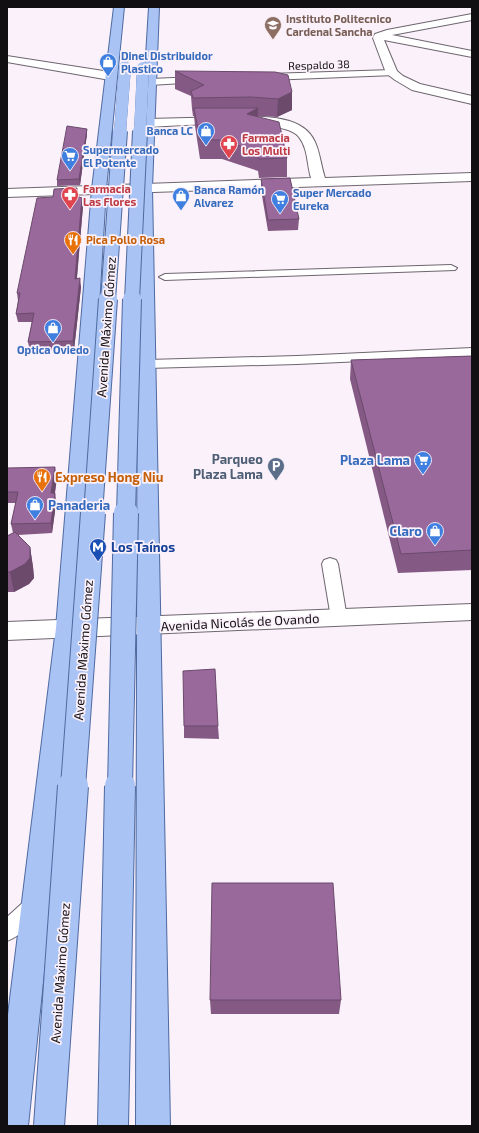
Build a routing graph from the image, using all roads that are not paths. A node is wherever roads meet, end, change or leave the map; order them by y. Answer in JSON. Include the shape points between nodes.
{"nodes":[{"id":1,"x":119,"y":7,"type":"edge"},
{"id":2,"x":129,"y":7,"type":"edge"},
{"id":3,"x":147,"y":7,"type":"edge"},
{"id":4,"x":154,"y":7,"type":"edge"},
{"id":5,"x":470,"y":7,"type":"edge"},
{"id":6,"x":472,"y":10,"type":"edge"},
{"id":7,"x":472,"y":16,"type":"edge"},
{"id":8,"x":379,"y":36,"type":"junction"},
{"id":9,"x":127,"y":37,"type":"dead end"},
{"id":10,"x":472,"y":54,"type":"edge"},
{"id":11,"x":7,"y":59,"type":"edge"},
{"id":12,"x":131,"y":69,"type":"junction"},
{"id":13,"x":392,"y":73,"type":"junction"},
{"id":14,"x":259,"y":78,"type":"edge"},
{"id":15,"x":204,"y":80,"type":"edge"},
{"id":16,"x":472,"y":100,"type":"edge"},
{"id":17,"x":148,"y":123,"type":"junction"},
{"id":18,"x":472,"y":177,"type":"edge"},
{"id":19,"x":319,"y":182,"type":"junction"},
{"id":20,"x":146,"y":188,"type":"junction"},
{"id":21,"x":99,"y":189,"type":"junction"},
{"id":22,"x":7,"y":193,"type":"edge"},
{"id":23,"x":451,"y":268,"type":"dead end"},
{"id":24,"x":165,"y":277,"type":"dead end"},
{"id":25,"x":472,"y":352,"type":"edge"},
{"id":26,"x":147,"y":364,"type":"junction"},
{"id":27,"x":330,"y":564,"type":"dead end"},
{"id":28,"x":472,"y":612,"type":"edge"},
{"id":29,"x":339,"y":618,"type":"junction"},
{"id":30,"x":148,"y":626,"type":"junction"},
{"id":31,"x":68,"y":628,"type":"junction"},
{"id":32,"x":7,"y":631,"type":"edge"},
{"id":33,"x":36,"y":904,"type":"junction"},
{"id":34,"x":7,"y":931,"type":"edge"},
{"id":35,"x":12,"y":1126,"type":"edge"},
{"id":36,"x":49,"y":1126,"type":"edge"},
{"id":37,"x":113,"y":1126,"type":"edge"},
{"id":38,"x":153,"y":1126,"type":"edge"}],
"edges":[{"from":1,"to":12,"type":"main road"},
{"from":2,"to":9,"type":"main road"},
{"from":3,"to":12,"type":"main road","name":"Avenida Máximo Gómez"},
{"from":4,"to":12,"type":"main road"},
{"from":5,"to":6,"type":"street"},
{"from":7,"to":8,"type":"street"},
{"from":8,"to":10,"type":"street"},
{"from":8,"to":13,"type":"street","via":[[378,41]]},
{"from":11,"to":12,"type":"street"},
{"from":12,"to":15,"type":"lane"},
{"from":12,"to":17,"type":"main road"},
{"from":12,"to":21,"type":"main road"},
{"from":12,"to":36,"type":"main road","name":"Avenida Máximo Gómez","bridge":true},
{"from":12,"to":37,"type":"main road","name":"Avenida Máximo Gómez","bridge":true,"via":[[130,352]]},
{"from":13,"to":14,"type":"lane","name":"Respaldo 38"},
{"from":13,"to":16,"type":"street","via":[[416,87]]},
{"from":17,"to":19,"type":"street","via":[[286,123],[300,130],[308,140]]},
{"from":17,"to":20,"type":"main road"},
{"from":18,"to":19,"type":"street"},
{"from":19,"to":20,"type":"street"},
{"from":20,"to":21,"type":"street"},
{"from":20,"to":26,"type":"main road"},
{"from":21,"to":22,"type":"street"},
{"from":21,"to":31,"type":"main road"},
{"from":23,"to":24,"type":"lane"},
{"from":25,"to":26,"type":"lane"},
{"from":26,"to":30,"type":"main road"},
{"from":27,"to":29,"type":"lane"},
{"from":28,"to":29,"type":"street","name":"Avenida Nicolás de Ovando"},
{"from":29,"to":30,"type":"street","name":"Avenida Nicolás de Ovando"},
{"from":30,"to":31,"type":"street","name":"Avenida Nicolás de Ovando"},
{"from":30,"to":38,"type":"main road"},
{"from":31,"to":32,"type":"street","name":"Avenida Nicolás de Ovando"},
{"from":31,"to":33,"type":"main road"},
{"from":33,"to":34,"type":"lane"},
{"from":33,"to":35,"type":"main road"}]}
